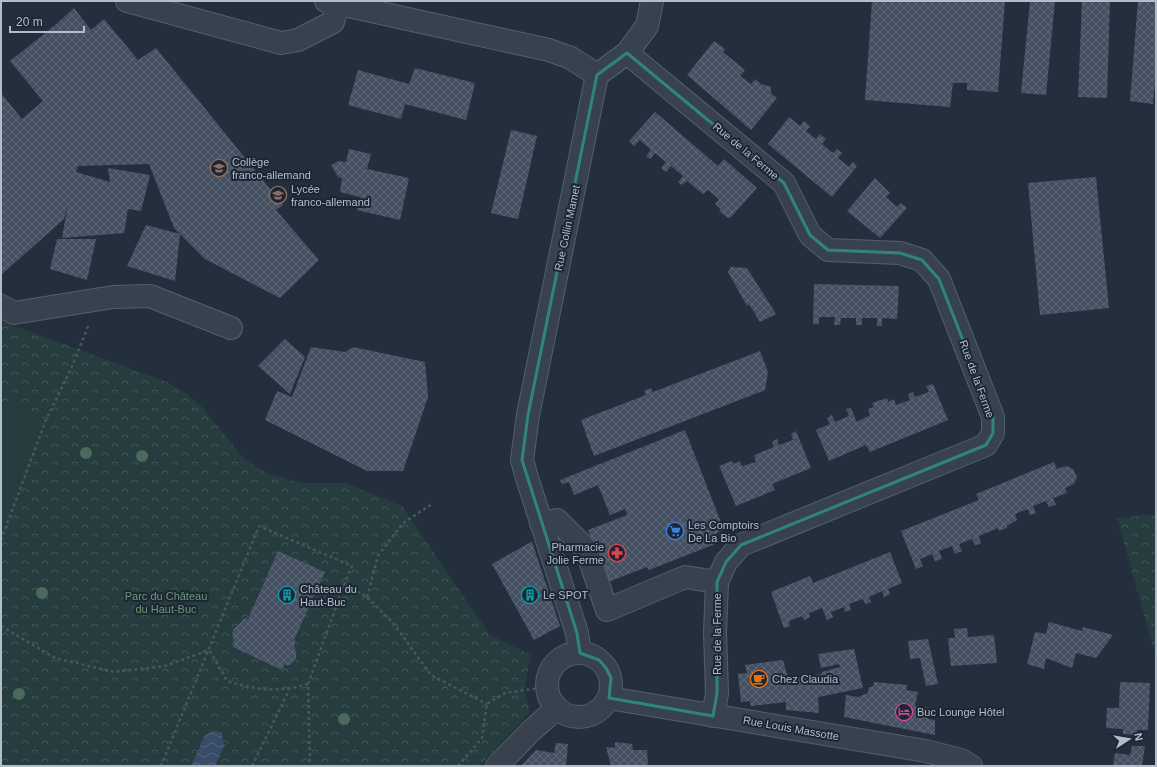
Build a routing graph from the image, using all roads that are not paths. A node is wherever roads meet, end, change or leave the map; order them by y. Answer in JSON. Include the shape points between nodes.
{"nodes":[{"id":1,"x":126,"y":1,"type":"edge"},
{"id":2,"x":652,"y":1,"type":"edge"},
{"id":3,"x":332,"y":2,"type":"edge"},
{"id":4,"x":627,"y":53,"type":"junction"},
{"id":5,"x":597,"y":75,"type":"junction"},
{"id":6,"x":1,"y":306,"type":"edge"},
{"id":7,"x":232,"y":328,"type":"dead end"},
{"id":8,"x":541,"y":523,"type":"junction"},
{"id":9,"x":717,"y":582,"type":"junction"},
{"id":10,"x":580,"y":653,"type":"junction"},
{"id":11,"x":609,"y":698,"type":"junction"},
{"id":12,"x":557,"y":708,"type":"junction"},
{"id":13,"x":713,"y":716,"type":"junction"},
{"id":14,"x":497,"y":766,"type":"edge"},
{"id":15,"x":972,"y":766,"type":"edge"}],
"edges":[{"from":1,"to":3,"type":"street","via":[[282,43],[298,40],[333,22]]},
{"from":2,"to":4,"type":"street","via":[[647,26]]},
{"from":3,"to":5,"type":"street","via":[[549,50],[570,58]]},
{"from":4,"to":5,"type":"street"},
{"from":4,"to":9,"type":"street","name":"Rue de la Ferme","via":[[784,183],[810,235],[828,250],[900,253],[922,260],[939,279],[993,417],[993,433],[986,445],[741,545],[726,562]]},
{"from":5,"to":8,"type":"street","name":"Rue Collin Mamet","via":[[525,434],[522,460]]},
{"from":6,"to":7,"type":"street","via":[[14,312],[150,296]]},
{"from":8,"to":9,"type":"street","via":[[557,520],[586,549],[607,610],[685,577]]},
{"from":8,"to":10,"type":"street","name":"Rue Collin Mamet","via":[[577,632]]},
{"from":9,"to":13,"type":"street","name":"Rue de la Ferme","via":[[717,692]]},
{"from":10,"to":11,"type":"street","via":[[599,660],[606,668],[611,678]]},
{"from":10,"to":12,"type":"street","via":[[558,662],[549,677],[550,698]]},
{"from":11,"to":12,"type":"street","via":[[596,713],[586,717],[570,716]]},
{"from":11,"to":13,"type":"street","name":"Rue Louis Massotte"},
{"from":12,"to":14,"type":"street"},
{"from":13,"to":15,"type":"street","name":"Rue Louis Massotte","via":[[926,751],[961,760]]}]}
